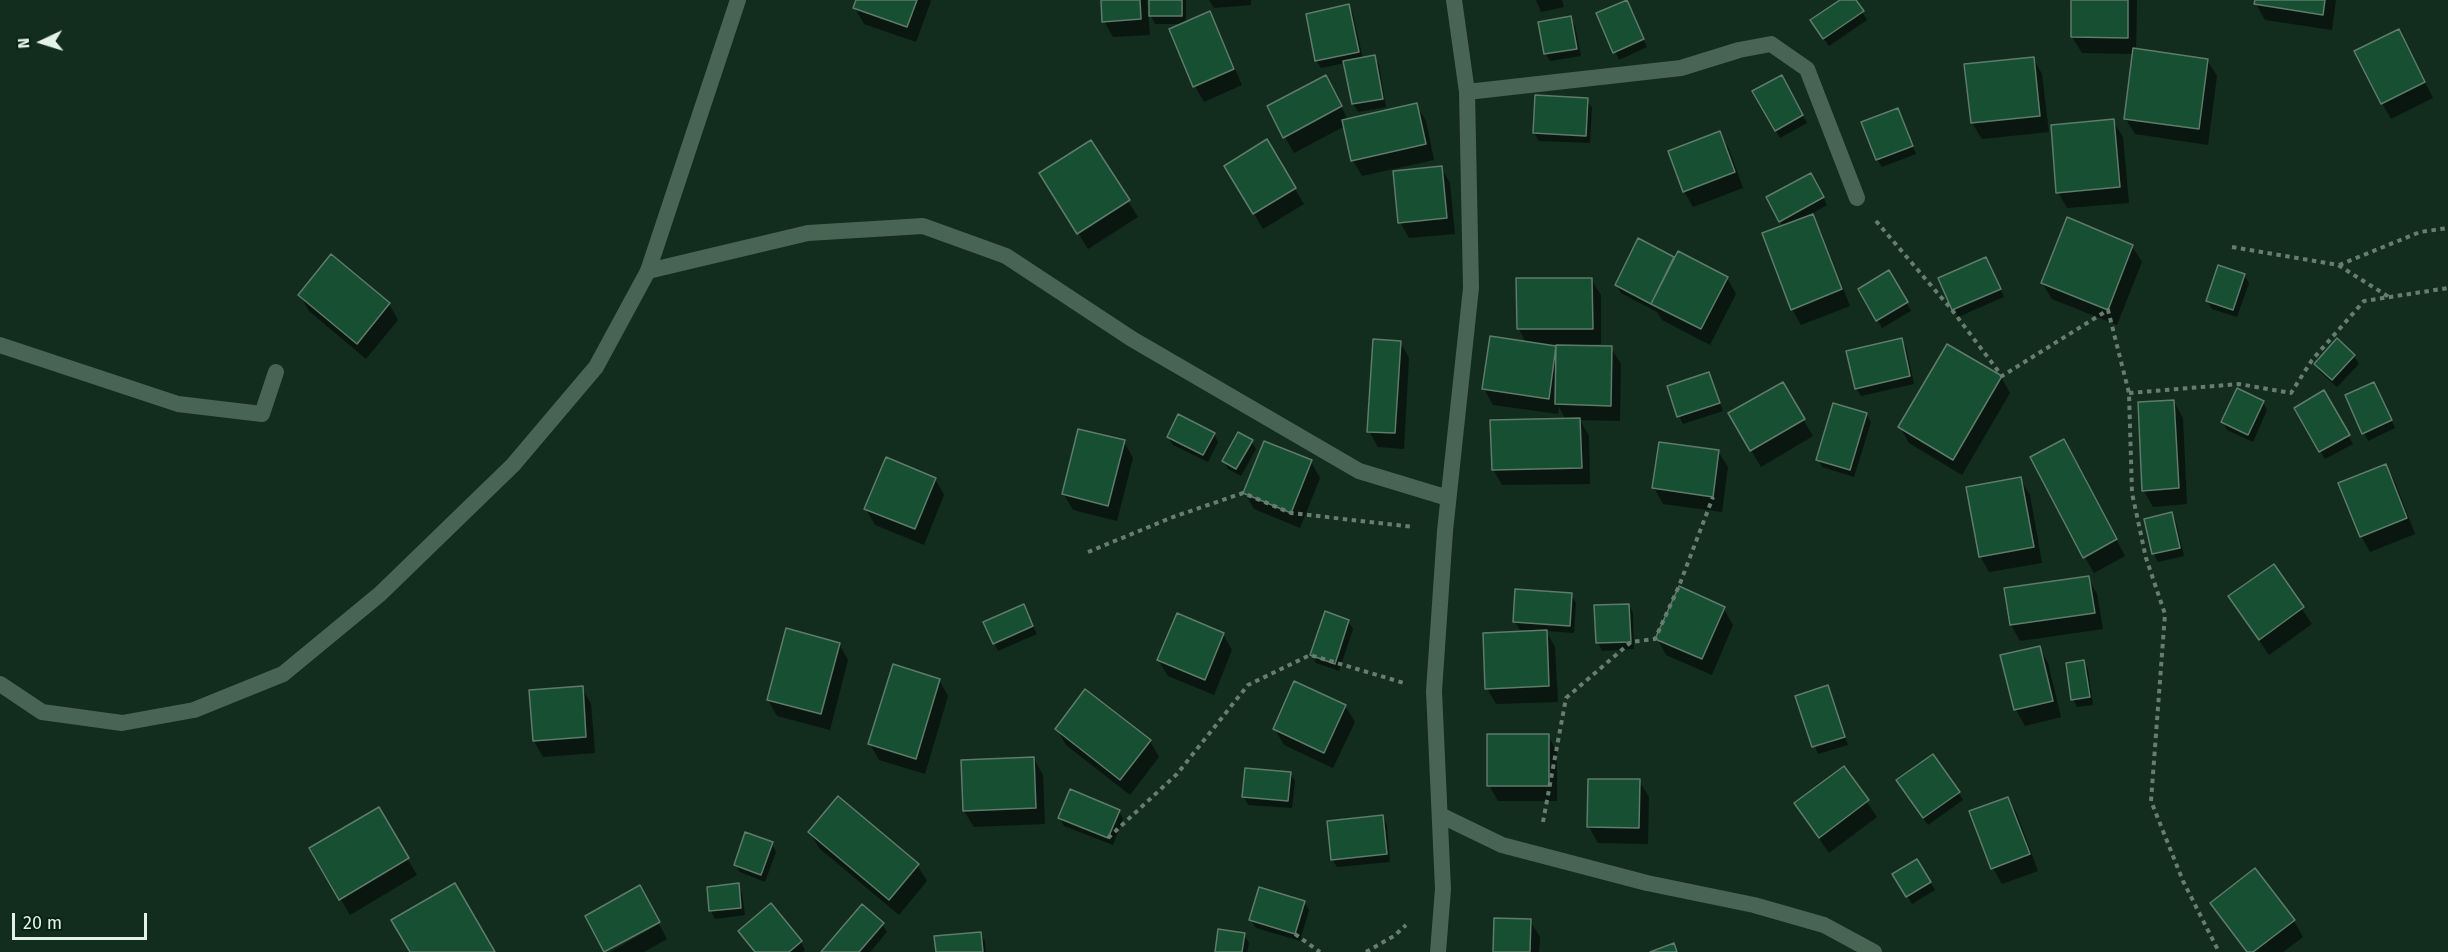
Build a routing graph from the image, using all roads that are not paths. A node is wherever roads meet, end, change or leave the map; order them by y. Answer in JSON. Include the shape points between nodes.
{"nodes":[{"id":1,"x":738,"y":0,"type":"edge"},
{"id":2,"x":1454,"y":0,"type":"edge"},
{"id":3,"x":1467,"y":92,"type":"junction"},
{"id":4,"x":1857,"y":198,"type":"road end"},
{"id":5,"x":648,"y":271,"type":"junction"},
{"id":6,"x":0,"y":345,"type":"edge"},
{"id":7,"x":276,"y":372,"type":"dead end"},
{"id":8,"x":1448,"y":498,"type":"junction"},
{"id":9,"x":0,"y":684,"type":"edge"},
{"id":10,"x":1440,"y":814,"type":"junction"},
{"id":11,"x":1438,"y":952,"type":"edge"},
{"id":12,"x":1874,"y":952,"type":"edge"}],
"edges":[{"from":1,"to":5,"type":"street"},
{"from":2,"to":3,"type":"street"},
{"from":3,"to":4,"type":"street","via":[[1681,68],[1772,44],[1807,69]]},
{"from":3,"to":8,"type":"street","via":[[1470,288]]},
{"from":5,"to":8,"type":"street","via":[[808,233],[923,226],[1006,256],[1132,339],[1359,471]]},
{"from":5,"to":9,"type":"street","via":[[596,367],[513,465],[380,594],[283,674],[194,710],[122,723],[42,712]]},
{"from":6,"to":7,"type":"street","via":[[178,404],[262,414]]},
{"from":8,"to":10,"type":"street","via":[[1434,691]]},
{"from":10,"to":11,"type":"street","via":[[1443,889]]},
{"from":10,"to":12,"type":"street","via":[[1502,846],[1814,922]]}]}
